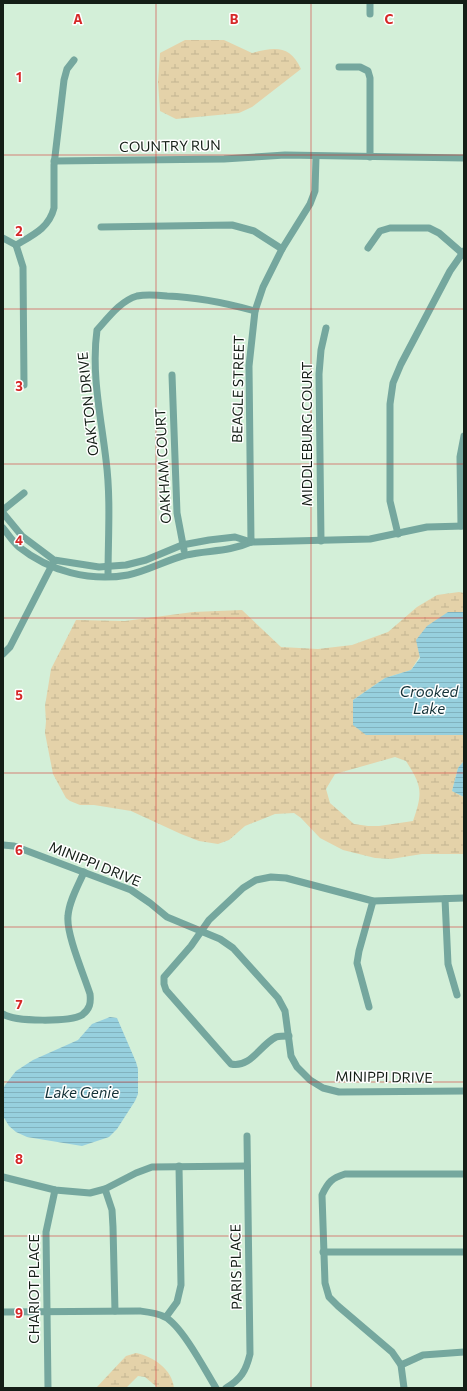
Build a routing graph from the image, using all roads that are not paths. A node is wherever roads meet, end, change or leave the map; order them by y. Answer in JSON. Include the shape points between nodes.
{"nodes":[{"id":1,"x":370,"y":3,"type":"edge"},
{"id":2,"x":370,"y":14,"type":"dead end"},
{"id":3,"x":74,"y":60,"type":"dead end"},
{"id":4,"x":339,"y":67,"type":"dead end"},
{"id":5,"x":316,"y":157,"type":"junction"},
{"id":6,"x":370,"y":157,"type":"junction"},
{"id":7,"x":464,"y":158,"type":"edge"},
{"id":8,"x":54,"y":161,"type":"junction"},
{"id":9,"x":101,"y":227,"type":"dead end"},
{"id":10,"x":3,"y":238,"type":"edge"},
{"id":11,"x":16,"y":245,"type":"junction"},
{"id":12,"x":368,"y":248,"type":"dead end"},
{"id":13,"x":282,"y":249,"type":"junction"},
{"id":14,"x":463,"y":252,"type":"edge"},
{"id":15,"x":255,"y":311,"type":"junction"},
{"id":16,"x":326,"y":328,"type":"dead end"},
{"id":17,"x":172,"y":375,"type":"dead end"},
{"id":18,"x":24,"y":385,"type":"dead end"},
{"id":19,"x":464,"y":436,"type":"edge"},
{"id":20,"x":24,"y":493,"type":"dead end"},
{"id":21,"x":3,"y":510,"type":"edge"},
{"id":22,"x":3,"y":513,"type":"edge"},
{"id":23,"x":463,"y":526,"type":"edge"},
{"id":24,"x":3,"y":528,"type":"edge"},
{"id":25,"x":398,"y":534,"type":"junction"},
{"id":26,"x":321,"y":541,"type":"junction"},
{"id":27,"x":251,"y":542,"type":"junction"},
{"id":28,"x":182,"y":546,"type":"junction"},
{"id":29,"x":186,"y":555,"type":"junction"},
{"id":30,"x":53,"y":563,"type":"junction"},
{"id":31,"x":108,"y":565,"type":"junction"},
{"id":32,"x":108,"y":576,"type":"junction"},
{"id":33,"x":3,"y":654,"type":"edge"},
{"id":34,"x":3,"y":845,"type":"edge"},
{"id":35,"x":84,"y":872,"type":"junction"},
{"id":36,"x":464,"y":898,"type":"edge"},
{"id":37,"x":445,"y":899,"type":"junction"},
{"id":38,"x":373,"y":901,"type":"junction"},
{"id":39,"x":201,"y":930,"type":"junction"},
{"id":40,"x":457,"y":995,"type":"dead end"},
{"id":41,"x":369,"y":1007,"type":"dead end"},
{"id":42,"x":3,"y":1014,"type":"edge"},
{"id":43,"x":289,"y":1036,"type":"junction"},
{"id":44,"x":464,"y":1091,"type":"edge"},
{"id":45,"x":247,"y":1136,"type":"dead end"},
{"id":46,"x":179,"y":1166,"type":"junction"},
{"id":47,"x":247,"y":1166,"type":"junction"},
{"id":48,"x":464,"y":1174,"type":"edge"},
{"id":49,"x":3,"y":1177,"type":"edge"},
{"id":50,"x":105,"y":1189,"type":"junction"},
{"id":51,"x":55,"y":1190,"type":"junction"},
{"id":52,"x":323,"y":1252,"type":"junction"},
{"id":53,"x":464,"y":1252,"type":"edge"},
{"id":54,"x":115,"y":1311,"type":"junction"},
{"id":55,"x":3,"y":1312,"type":"edge"},
{"id":56,"x":48,"y":1312,"type":"junction"},
{"id":57,"x":166,"y":1317,"type":"junction"},
{"id":58,"x":464,"y":1352,"type":"edge"},
{"id":59,"x":401,"y":1364,"type":"junction"},
{"id":60,"x":48,"y":1388,"type":"edge"},
{"id":61,"x":216,"y":1388,"type":"edge"},
{"id":62,"x":226,"y":1388,"type":"edge"},
{"id":63,"x":404,"y":1388,"type":"edge"}],
"edges":[{"from":1,"to":2,"type":"street"},
{"from":3,"to":8,"type":"street","via":[[66,69]]},
{"from":4,"to":6,"type":"street","via":[[360,67],[368,71]]},
{"from":5,"to":6,"type":"street","name":"COUNTRY RUN"},
{"from":5,"to":8,"type":"street","name":"COUNTRY RUN","via":[[285,155]]},
{"from":5,"to":13,"type":"street","name":"BEAGLE STREET","via":[[315,191],[310,204]]},
{"from":6,"to":7,"type":"street","name":"COUNTRY RUN"},
{"from":8,"to":11,"type":"street","via":[[54,208],[50,221],[45,228]]},
{"from":9,"to":13,"type":"street","via":[[232,225],[254,231]]},
{"from":10,"to":11,"type":"street"},
{"from":11,"to":18,"type":"street","via":[[23,267]]},
{"from":12,"to":14,"type":"street","via":[[380,231],[390,228],[428,228],[439,233]]},
{"from":13,"to":15,"type":"street","name":"BEAGLE STREET","via":[[263,287]]},
{"from":14,"to":25,"type":"street","via":[[450,270],[400,364],[393,383],[390,404],[390,501]]},
{"from":15,"to":27,"type":"street","name":"BEAGLE STREET","via":[[249,366]]},
{"from":15,"to":31,"type":"street","name":"OAKTON DRIVE","via":[[195,297],[136,296],[120,305],[97,330],[95,357],[98,402],[109,491]]},
{"from":16,"to":26,"type":"street","name":"MIDDLEBURG COURT","via":[[319,374]]},
{"from":17,"to":28,"type":"street","name":"OAKHAM COURT","via":[[177,513]]},
{"from":19,"to":23,"type":"street","via":[[460,457]]},
{"from":20,"to":21,"type":"street"},
{"from":22,"to":30,"type":"street","via":[[22,536]]},
{"from":23,"to":25,"type":"street","via":[[427,527]]},
{"from":24,"to":30,"type":"street","via":[[18,547]]},
{"from":25,"to":26,"type":"street","via":[[370,539]]},
{"from":26,"to":27,"type":"street"},
{"from":27,"to":28,"type":"street","via":[[235,537]]},
{"from":27,"to":29,"type":"street","via":[[236,548]]},
{"from":28,"to":29,"type":"street","name":"OAKHAM COURT"},
{"from":28,"to":31,"type":"street","via":[[133,563]]},
{"from":29,"to":32,"type":"street","via":[[151,569],[127,575]]},
{"from":30,"to":31,"type":"street","via":[[99,567]]},
{"from":30,"to":32,"type":"street","via":[[67,572],[87,576]]},
{"from":30,"to":33,"type":"street","via":[[10,647]]},
{"from":31,"to":32,"type":"street","name":"OAKTON DRIVE"},
{"from":34,"to":35,"type":"street","name":"MINIPPI DRIVE","via":[[14,846]]},
{"from":35,"to":39,"type":"street","name":"MINIPPI DRIVE","via":[[131,890],[167,917]]},
{"from":35,"to":42,"type":"street","via":[[68,917],[69,929],[90,994],[91,1003],[88,1010],[80,1016],[68,1018],[16,1019]]},
{"from":36,"to":37,"type":"street"},
{"from":37,"to":38,"type":"street"},
{"from":37,"to":40,"type":"street","via":[[448,964]]},
{"from":38,"to":39,"type":"street","via":[[286,878],[271,877],[256,880],[243,888]]},
{"from":38,"to":41,"type":"street","via":[[357,963]]},
{"from":39,"to":43,"type":"street","name":"MINIPPI DRIVE","via":[[220,938],[233,948],[278,998],[285,1012]]},
{"from":39,"to":43,"type":"street","via":[[191,946],[164,977],[166,990],[231,1064],[244,1064],[277,1037]]},
{"from":43,"to":44,"type":"street","name":"MINIPPI DRIVE","via":[[291,1056],[297,1067],[323,1088],[339,1092]]},
{"from":45,"to":47,"type":"street","name":"PARIS PLACE"},
{"from":46,"to":47,"type":"street"},
{"from":46,"to":50,"type":"street","via":[[144,1169]]},
{"from":46,"to":57,"type":"street","via":[[181,1285],[177,1302]]},
{"from":47,"to":62,"type":"street","name":"PARIS PLACE","via":[[250,1354],[247,1367],[239,1380]]},
{"from":48,"to":52,"type":"street","via":[[345,1174],[333,1178],[322,1195]]},
{"from":49,"to":51,"type":"street"},
{"from":50,"to":51,"type":"street","via":[[90,1193]]},
{"from":50,"to":54,"type":"street","via":[[112,1210]]},
{"from":51,"to":56,"type":"street","name":"CHARIOT PLACE","via":[[46,1232]]},
{"from":52,"to":53,"type":"street"},
{"from":52,"to":59,"type":"street","via":[[324,1283],[329,1297],[392,1352]]},
{"from":54,"to":56,"type":"street"},
{"from":54,"to":57,"type":"street","via":[[140,1311]]},
{"from":55,"to":56,"type":"street"},
{"from":56,"to":60,"type":"street","name":"CHARIOT PLACE"},
{"from":57,"to":61,"type":"street","via":[[185,1339]]},
{"from":58,"to":59,"type":"street","via":[[423,1355]]},
{"from":59,"to":63,"type":"street"}]}
